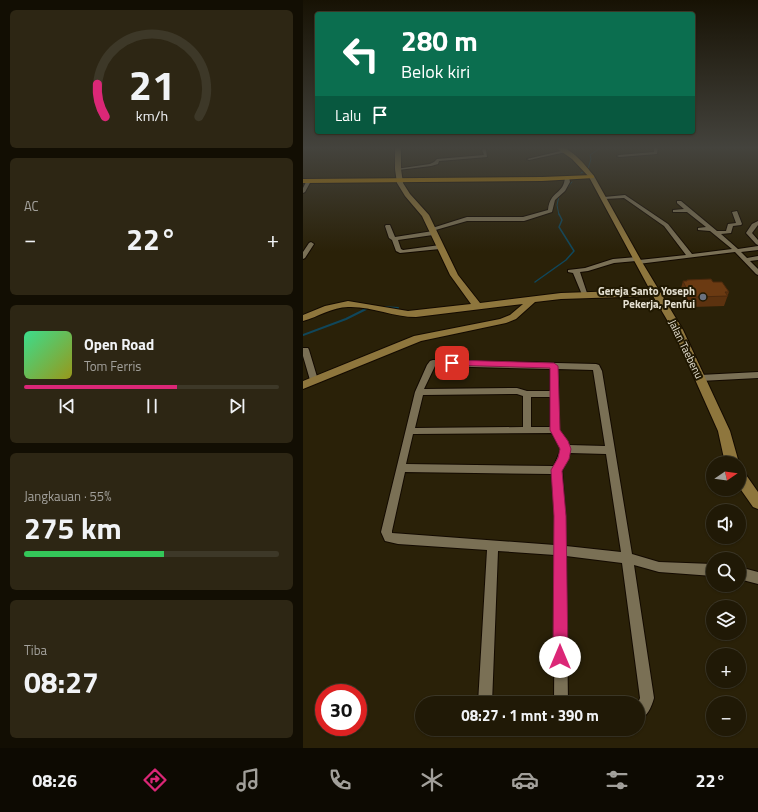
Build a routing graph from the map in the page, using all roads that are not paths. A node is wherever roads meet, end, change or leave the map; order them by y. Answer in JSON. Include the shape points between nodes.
{"nodes":[{"id":1,"x":306,"y":181,"type":"edge"},
{"id":2,"x":401,"y":182,"type":"edge"},
{"id":3,"x":568,"y":182,"type":"edge"},
{"id":4,"x":594,"y":182,"type":"edge"},
{"id":5,"x":303,"y":192,"type":"edge"},
{"id":6,"x":604,"y":198,"type":"junction"},
{"id":7,"x":679,"y":202,"type":"dead end"},
{"id":8,"x":688,"y":210,"type":"junction"},
{"id":9,"x":675,"y":211,"type":"dead end"},
{"id":10,"x":735,"y":212,"type":"dead end"},
{"id":11,"x":758,"y":223,"type":"edge"},
{"id":12,"x":388,"y":226,"type":"dead end"},
{"id":13,"x":700,"y":229,"type":"dead end"},
{"id":14,"x":432,"y":231,"type":"junction"},
{"id":15,"x":714,"y":231,"type":"junction"},
{"id":16,"x":395,"y":239,"type":"junction"},
{"id":17,"x":756,"y":241,"type":"edge"},
{"id":18,"x":311,"y":244,"type":"dead end"},
{"id":19,"x":440,"y":247,"type":"junction"},
{"id":20,"x":758,"y":248,"type":"edge"},
{"id":21,"x":737,"y":251,"type":"junction"},
{"id":22,"x":690,"y":256,"type":"junction"},
{"id":23,"x":303,"y":257,"type":"edge"},
{"id":24,"x":758,"y":258,"type":"edge"},
{"id":25,"x":638,"y":260,"type":"junction"},
{"id":26,"x":747,"y":260,"type":"junction"},
{"id":27,"x":758,"y":273,"type":"edge"},
{"id":28,"x":657,"y":293,"type":"junction"},
{"id":29,"x":585,"y":296,"type":"junction"},
{"id":30,"x":531,"y":301,"type":"junction"},
{"id":31,"x":477,"y":306,"type":"junction"},
{"id":32,"x":303,"y":318,"type":"edge"},
{"id":33,"x":305,"y":350,"type":"dead end"},
{"id":34,"x":554,"y":366,"type":"junction"},
{"id":35,"x":758,"y":375,"type":"edge"},
{"id":36,"x":701,"y":378,"type":"junction"},
{"id":37,"x":315,"y":380,"type":"junction"},
{"id":38,"x":303,"y":385,"type":"edge"},
{"id":39,"x":419,"y":392,"type":"junction"},
{"id":40,"x":527,"y":394,"type":"junction"},
{"id":41,"x":554,"y":394,"type":"junction"},
{"id":42,"x":555,"y":430,"type":"junction"},
{"id":43,"x":410,"y":431,"type":"junction"},
{"id":44,"x":527,"y":431,"type":"junction"},
{"id":45,"x":566,"y":449,"type":"junction"},
{"id":46,"x":610,"y":450,"type":"junction"},
{"id":47,"x":730,"y":456,"type":"edge"},
{"id":48,"x":401,"y":468,"type":"junction"},
{"id":49,"x":557,"y":470,"type":"junction"},
{"id":50,"x":746,"y":486,"type":"edge"},
{"id":51,"x":758,"y":503,"type":"edge"},
{"id":52,"x":493,"y":545,"type":"junction"},
{"id":53,"x":559,"y":550,"type":"junction"},
{"id":54,"x":627,"y":558,"type":"junction"},
{"id":55,"x":706,"y":570,"type":"edge"},
{"id":56,"x":746,"y":575,"type":"edge"},
{"id":57,"x":758,"y":578,"type":"edge"},
{"id":58,"x":485,"y":696,"type":"edge"},
{"id":59,"x":561,"y":696,"type":"edge"},
{"id":60,"x":645,"y":706,"type":"edge"}],
"edges":[{"from":1,"to":5,"type":"street"},
{"from":2,"to":14,"type":"street","via":[[407,195],[425,215]]},
{"from":3,"to":14,"type":"street","via":[[566,187],[552,198],[549,211],[531,218],[467,219]]},
{"from":4,"to":6,"type":"street","name":"Jalan Taebenu"},
{"from":6,"to":22,"type":"street","via":[[625,196],[649,212],[666,224]]},
{"from":6,"to":25,"type":"street","name":"Jalan Taebenu"},
{"from":7,"to":8,"type":"street"},
{"from":8,"to":9,"type":"street"},
{"from":8,"to":15,"type":"street"},
{"from":10,"to":15,"type":"street","via":[[739,224],[730,225],[729,232]]},
{"from":11,"to":17,"type":"street","via":[[749,233]]},
{"from":12,"to":16,"type":"street","via":[[392,238]]},
{"from":13,"to":15,"type":"street"},
{"from":14,"to":16,"type":"street"},
{"from":14,"to":19,"type":"street"},
{"from":15,"to":21,"type":"street"},
{"from":16,"to":19,"type":"street","via":[[399,252]]},
{"from":18,"to":23,"type":"street"},
{"from":19,"to":31,"type":"street","via":[[462,287]]},
{"from":20,"to":21,"type":"street"},
{"from":21,"to":22,"type":"street"},
{"from":21,"to":26,"type":"street"},
{"from":22,"to":25,"type":"street"},
{"from":24,"to":26,"type":"street"},
{"from":25,"to":28,"type":"street","name":"Jalan Taebenu"},
{"from":25,"to":29,"type":"street","via":[[613,261],[590,269],[573,271]]},
{"from":26,"to":27,"type":"street"},
{"from":28,"to":29,"type":"street"},
{"from":28,"to":36,"type":"street","name":"Jalan Taebenu"},
{"from":29,"to":30,"type":"street","via":[[561,296]]},
{"from":30,"to":31,"type":"street"},
{"from":30,"to":37,"type":"street","via":[[503,322],[418,338]]},
{"from":31,"to":32,"type":"street","via":[[408,315],[352,304]]},
{"from":33,"to":37,"type":"street"},
{"from":34,"to":39,"type":"street","via":[[433,363]]},
{"from":34,"to":41,"type":"street"},
{"from":34,"to":46,"type":"street","via":[[591,367],[598,370]]},
{"from":35,"to":36,"type":"street"},
{"from":36,"to":47,"type":"street","name":"Jalan Taebenu","via":[[724,431]]},
{"from":37,"to":38,"type":"street"},
{"from":39,"to":40,"type":"street","via":[[517,391]]},
{"from":39,"to":43,"type":"street"},
{"from":40,"to":41,"type":"street"},
{"from":40,"to":44,"type":"street"},
{"from":41,"to":42,"type":"street"},
{"from":42,"to":44,"type":"street"},
{"from":42,"to":45,"type":"street"},
{"from":43,"to":44,"type":"street"},
{"from":43,"to":48,"type":"street"},
{"from":45,"to":46,"type":"street"},
{"from":45,"to":49,"type":"street"},
{"from":46,"to":54,"type":"street"},
{"from":48,"to":49,"type":"street"},
{"from":48,"to":52,"type":"street","via":[[386,532],[389,537]]},
{"from":49,"to":53,"type":"street"},
{"from":50,"to":51,"type":"street"},
{"from":52,"to":53,"type":"street"},
{"from":52,"to":58,"type":"street"},
{"from":53,"to":54,"type":"street"},
{"from":53,"to":59,"type":"street"},
{"from":54,"to":55,"type":"street","via":[[659,567]]},
{"from":54,"to":60,"type":"street","via":[[647,698]]},
{"from":56,"to":57,"type":"street"}]}
